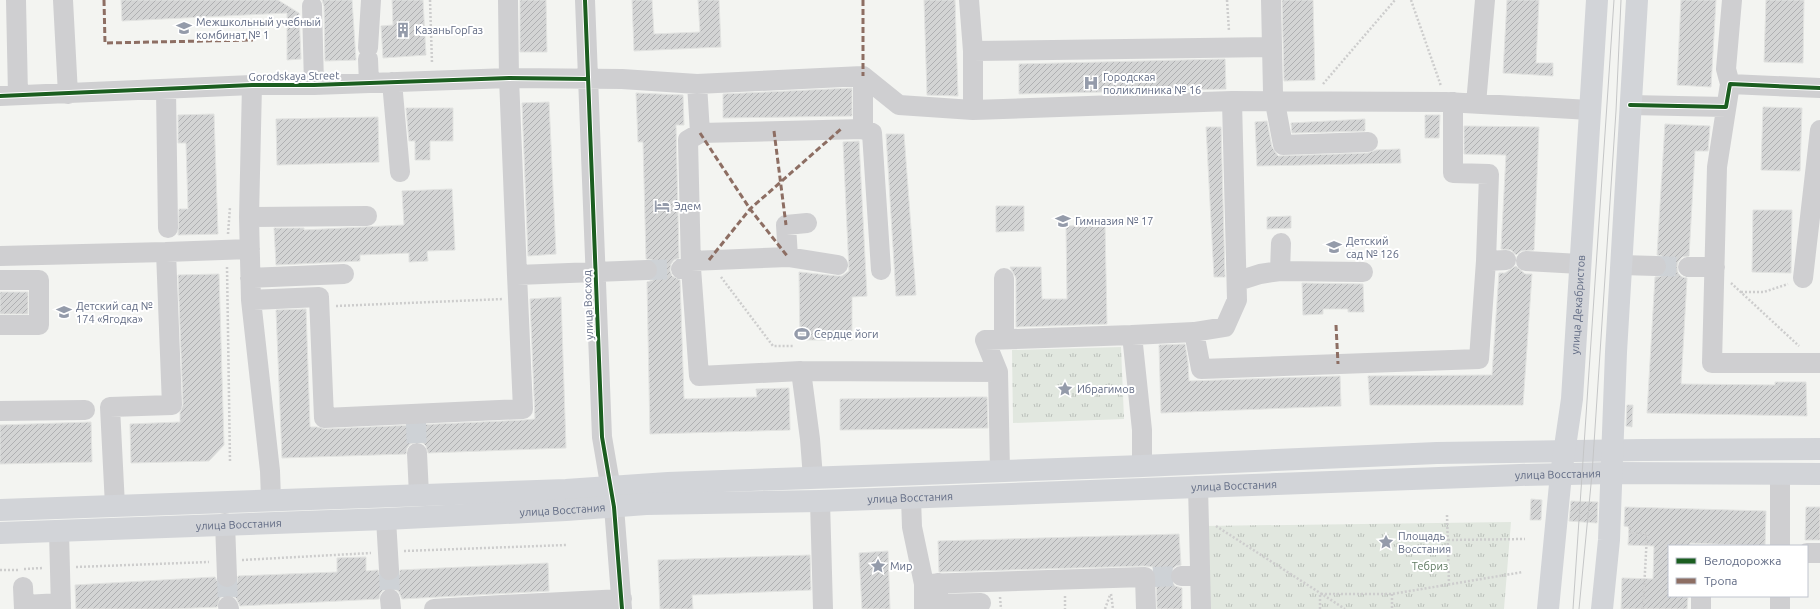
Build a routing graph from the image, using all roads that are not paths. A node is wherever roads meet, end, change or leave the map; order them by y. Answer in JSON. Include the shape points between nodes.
{"nodes":[{"id":1,"x":16,"y":0,"type":"edge"},
{"id":2,"x":63,"y":0,"type":"edge"},
{"id":3,"x":371,"y":0,"type":"edge"},
{"id":4,"x":508,"y":0,"type":"edge"},
{"id":5,"x":585,"y":0,"type":"edge"},
{"id":6,"x":970,"y":0,"type":"edge"},
{"id":7,"x":1271,"y":0,"type":"edge"},
{"id":8,"x":1485,"y":0,"type":"edge"},
{"id":9,"x":1597,"y":0,"type":"edge"},
{"id":10,"x":1637,"y":0,"type":"edge"},
{"id":11,"x":1732,"y":0,"type":"edge"},
{"id":12,"x":312,"y":6,"type":"dead end"},
{"id":13,"x":1272,"y":47,"type":"junction"},
{"id":14,"x":973,"y":51,"type":"junction"},
{"id":15,"x":863,"y":76,"type":"junction"},
{"id":16,"x":509,"y":78,"type":"junction"},
{"id":17,"x":588,"y":79,"type":"junction"},
{"id":18,"x":392,"y":82,"type":"junction"},
{"id":19,"x":369,"y":83,"type":"junction"},
{"id":20,"x":697,"y":84,"type":"junction"},
{"id":21,"x":1730,"y":84,"type":"junction"},
{"id":22,"x":314,"y":85,"type":"junction"},
{"id":23,"x":252,"y":86,"type":"junction"},
{"id":24,"x":1820,"y":88,"type":"edge"},
{"id":25,"x":166,"y":90,"type":"junction"},
{"id":26,"x":68,"y":94,"type":"junction"},
{"id":27,"x":9,"y":96,"type":"edge"},
{"id":28,"x":1232,"y":101,"type":"junction"},
{"id":29,"x":1274,"y":102,"type":"junction"},
{"id":30,"x":1449,"y":102,"type":"junction"},
{"id":31,"x":1476,"y":104,"type":"junction"},
{"id":32,"x":1630,"y":105,"type":"junction"},
{"id":33,"x":1726,"y":107,"type":"junction"},
{"id":34,"x":973,"y":110,"type":"junction"},
{"id":35,"x":1590,"y":110,"type":"junction"},
{"id":36,"x":863,"y":129,"type":"junction"},
{"id":37,"x":1820,"y":130,"type":"edge"},
{"id":38,"x":700,"y":133,"type":"junction"},
{"id":39,"x":1368,"y":142,"type":"dead end"},
{"id":40,"x":400,"y":172,"type":"dead end"},
{"id":41,"x":1817,"y":183,"type":"edge"},
{"id":42,"x":367,"y":216,"type":"dead end"},
{"id":43,"x":249,"y":217,"type":"junction"},
{"id":44,"x":807,"y":223,"type":"dead end"},
{"id":45,"x":168,"y":228,"type":"dead end"},
{"id":46,"x":1281,"y":243,"type":"dead end"},
{"id":47,"x":250,"y":249,"type":"junction"},
{"id":48,"x":166,"y":252,"type":"junction"},
{"id":49,"x":0,"y":256,"type":"edge"},
{"id":50,"x":788,"y":257,"type":"junction"},
{"id":51,"x":1506,"y":260,"type":"dead end"},
{"id":52,"x":1486,"y":261,"type":"junction"},
{"id":53,"x":1526,"y":261,"type":"dead end"},
{"id":54,"x":693,"y":264,"type":"junction"},
{"id":55,"x":1580,"y":264,"type":"junction"},
{"id":56,"x":838,"y":265,"type":"dead end"},
{"id":57,"x":1621,"y":265,"type":"junction"},
{"id":58,"x":1656,"y":266,"type":"tunnel mouth"},
{"id":59,"x":1688,"y":266,"type":"tunnel mouth"},
{"id":60,"x":1714,"y":267,"type":"junction"},
{"id":61,"x":647,"y":270,"type":"tunnel mouth"},
{"id":62,"x":881,"y":270,"type":"dead end"},
{"id":63,"x":596,"y":272,"type":"junction"},
{"id":64,"x":1280,"y":272,"type":"junction"},
{"id":65,"x":1363,"y":272,"type":"dead end"},
{"id":66,"x":344,"y":274,"type":"dead end"},
{"id":67,"x":517,"y":275,"type":"junction"},
{"id":68,"x":250,"y":278,"type":"junction"},
{"id":69,"x":1004,"y":278,"type":"dead end"},
{"id":70,"x":1803,"y":278,"type":"road end"},
{"id":71,"x":0,"y":280,"type":"edge"},
{"id":72,"x":1238,"y":281,"type":"junction"},
{"id":73,"x":250,"y":300,"type":"junction"},
{"id":74,"x":0,"y":325,"type":"edge"},
{"id":75,"x":1194,"y":332,"type":"junction"},
{"id":76,"x":1132,"y":335,"type":"junction"},
{"id":77,"x":1004,"y":339,"type":"junction"},
{"id":78,"x":1819,"y":363,"type":"edge"},
{"id":79,"x":801,"y":371,"type":"junction"},
{"id":80,"x":998,"y":372,"type":"junction"},
{"id":81,"x":85,"y":410,"type":"dead end"},
{"id":82,"x":0,"y":412,"type":"edge"},
{"id":83,"x":1820,"y":449,"type":"edge"},
{"id":84,"x":1612,"y":450,"type":"junction"},
{"id":85,"x":1564,"y":452,"type":"junction"},
{"id":86,"x":417,"y":453,"type":"tunnel mouth"},
{"id":87,"x":1142,"y":466,"type":"junction"},
{"id":88,"x":1000,"y":471,"type":"junction"},
{"id":89,"x":1612,"y":473,"type":"junction"},
{"id":90,"x":1561,"y":474,"type":"junction"},
{"id":91,"x":1780,"y":474,"type":"junction"},
{"id":92,"x":1820,"y":474,"type":"edge"},
{"id":93,"x":813,"y":478,"type":"junction"},
{"id":94,"x":610,"y":486,"type":"junction"},
{"id":95,"x":1198,"y":486,"type":"junction"},
{"id":96,"x":419,"y":494,"type":"junction"},
{"id":97,"x":911,"y":498,"type":"junction"},
{"id":98,"x":271,"y":500,"type":"junction"},
{"id":99,"x":820,"y":501,"type":"junction"},
{"id":100,"x":115,"y":506,"type":"junction"},
{"id":101,"x":614,"y":507,"type":"junction"},
{"id":102,"x":0,"y":510,"type":"edge"},
{"id":103,"x":386,"y":518,"type":"junction"},
{"id":104,"x":225,"y":523,"type":"junction"},
{"id":105,"x":58,"y":532,"type":"junction"},
{"id":106,"x":0,"y":533,"type":"edge"},
{"id":107,"x":1780,"y":545,"type":"edge"},
{"id":108,"x":1808,"y":553,"type":"edge"},
{"id":109,"x":1820,"y":553,"type":"edge"},
{"id":110,"x":388,"y":561,"type":"tunnel mouth"},
{"id":111,"x":227,"y":569,"type":"tunnel mouth"},
{"id":112,"x":931,"y":584,"type":"junction"},
{"id":113,"x":1701,"y":597,"type":"edge"},
{"id":114,"x":1780,"y":597,"type":"edge"},
{"id":115,"x":24,"y":600,"type":"edge"},
{"id":116,"x":980,"y":603,"type":"dead end"},
{"id":117,"x":622,"y":604,"type":"edge"},
{"id":118,"x":62,"y":606,"type":"edge"},
{"id":119,"x":502,"y":607,"type":"edge"},
{"id":120,"x":434,"y":609,"type":"edge"},
{"id":121,"x":823,"y":609,"type":"edge"},
{"id":122,"x":924,"y":609,"type":"edge"},
{"id":123,"x":1146,"y":609,"type":"edge"},
{"id":124,"x":1201,"y":609,"type":"edge"},
{"id":125,"x":1548,"y":609,"type":"edge"},
{"id":126,"x":1602,"y":609,"type":"edge"},
{"id":127,"x":1701,"y":609,"type":"edge"},
{"id":128,"x":1780,"y":609,"type":"edge"}],
"edges":[{"from":1,"to":27,"type":"street"},
{"from":2,"to":26,"type":"street"},
{"from":3,"to":19,"type":"street"},
{"from":4,"to":16,"type":"street"},
{"from":5,"to":17,"type":"street","name":"улица Восход"},
{"from":6,"to":14,"type":"street"},
{"from":7,"to":13,"type":"street"},
{"from":8,"to":31,"type":"street"},
{"from":9,"to":35,"type":"main road","name":"улица Декабристов"},
{"from":10,"to":32,"type":"main road"},
{"from":11,"to":21,"type":"street","via":[[1726,69]]},
{"from":12,"to":22,"type":"street"},
{"from":13,"to":14,"type":"street"},
{"from":13,"to":29,"type":"street"},
{"from":14,"to":34,"type":"street"},
{"from":15,"to":20,"type":"street","name":"Gorodskaya Street"},
{"from":15,"to":34,"type":"street","via":[[899,105]]},
{"from":15,"to":36,"type":"street"},
{"from":16,"to":17,"type":"street","name":"Gorodskaya Street"},
{"from":16,"to":18,"type":"street","name":"Gorodskaya Street"},
{"from":16,"to":67,"type":"street"},
{"from":17,"to":20,"type":"street","name":"Gorodskaya Street"},
{"from":17,"to":63,"type":"street","name":"улица Восход"},
{"from":18,"to":19,"type":"street","name":"Gorodskaya Street"},
{"from":18,"to":40,"type":"street"},
{"from":19,"to":22,"type":"street","name":"Gorodskaya Street"},
{"from":20,"to":38,"type":"street"},
{"from":21,"to":24,"type":"street"},
{"from":21,"to":33,"type":"street"},
{"from":22,"to":23,"type":"street","name":"Gorodskaya Street"},
{"from":23,"to":25,"type":"street","name":"Gorodskaya Street"},
{"from":23,"to":43,"type":"street"},
{"from":25,"to":26,"type":"street","name":"Gorodskaya Street"},
{"from":25,"to":45,"type":"street"},
{"from":26,"to":27,"type":"street","name":"Gorodskaya Street"},
{"from":28,"to":29,"type":"street"},
{"from":28,"to":34,"type":"street"},
{"from":28,"to":72,"type":"street"},
{"from":29,"to":30,"type":"street"},
{"from":29,"to":39,"type":"street","via":[[1283,144]]},
{"from":30,"to":31,"type":"street"},
{"from":30,"to":52,"type":"street","via":[[1453,173],[1489,174]]},
{"from":31,"to":35,"type":"street"},
{"from":32,"to":33,"type":"street"},
{"from":32,"to":57,"type":"main road"},
{"from":33,"to":60,"type":"street","via":[[1717,167]]},
{"from":35,"to":55,"type":"main road","name":"улица Декабристов"},
{"from":36,"to":38,"type":"street"},
{"from":36,"to":62,"type":"street","via":[[872,133]]},
{"from":37,"to":41,"type":"street"},
{"from":38,"to":54,"type":"street","via":[[688,140]]},
{"from":41,"to":70,"type":"street"},
{"from":42,"to":43,"type":"street"},
{"from":43,"to":47,"type":"street"},
{"from":44,"to":50,"type":"street","via":[[786,225]]},
{"from":46,"to":64,"type":"street"},
{"from":47,"to":48,"type":"street"},
{"from":47,"to":68,"type":"street"},
{"from":48,"to":49,"type":"street"},
{"from":48,"to":100,"type":"street","via":[[172,405],[110,407]]},
{"from":50,"to":54,"type":"street"},
{"from":50,"to":56,"type":"street"},
{"from":51,"to":52,"type":"street"},
{"from":52,"to":75,"type":"street","via":[[1479,359],[1201,369]]},
{"from":53,"to":55,"type":"street"},
{"from":54,"to":79,"type":"street","via":[[699,376]]},
{"from":55,"to":85,"type":"main road","name":"улица Декабристов","via":[[1572,399]]},
{"from":57,"to":58,"type":"street"},
{"from":57,"to":84,"type":"main road"},
{"from":59,"to":60,"type":"street"},
{"from":60,"to":78,"type":"street","via":[[1712,363]]},
{"from":61,"to":63,"type":"street"},
{"from":63,"to":67,"type":"street"},
{"from":63,"to":94,"type":"street","name":"улица Восход","via":[[602,437]]},
{"from":64,"to":65,"type":"street"},
{"from":64,"to":72,"type":"street","via":[[1260,274]]},
{"from":66,"to":68,"type":"street"},
{"from":67,"to":73,"type":"street","via":[[523,409],[416,418],[324,418],[319,297]]},
{"from":68,"to":73,"type":"street"},
{"from":69,"to":77,"type":"street"},
{"from":71,"to":74,"type":"street","via":[[39,280],[39,325]]},
{"from":72,"to":75,"type":"street","via":[[1237,300],[1225,327]]},
{"from":73,"to":98,"type":"street","via":[[270,471]]},
{"from":75,"to":76,"type":"street"},
{"from":76,"to":77,"type":"street"},
{"from":76,"to":87,"type":"street","via":[[1142,430]]},
{"from":77,"to":80,"type":"street","via":[[985,340]]},
{"from":79,"to":80,"type":"street"},
{"from":79,"to":93,"type":"street"},
{"from":80,"to":88,"type":"street"},
{"from":81,"to":82,"type":"street"},
{"from":83,"to":84,"type":"main road","name":"улица Восстания"},
{"from":84,"to":85,"type":"main road","name":"улица Восстания"},
{"from":84,"to":89,"type":"main road"},
{"from":85,"to":87,"type":"main road","name":"улица Восстания","via":[[1437,453]]},
{"from":85,"to":90,"type":"main road","name":"улица Декабристов"},
{"from":86,"to":96,"type":"street"},
{"from":87,"to":88,"type":"main road","name":"улица Восстания"},
{"from":88,"to":93,"type":"main road","name":"улица Восстания"},
{"from":89,"to":90,"type":"main road","name":"улица Восстания"},
{"from":89,"to":91,"type":"main road","name":"улица Восстания"},
{"from":89,"to":126,"type":"main road"},
{"from":90,"to":95,"type":"main road","name":"улица Восстания"},
{"from":90,"to":125,"type":"main road","name":"улица Декабристов"},
{"from":91,"to":92,"type":"main road","name":"улица Восстания"},
{"from":91,"to":107,"type":"street"},
{"from":93,"to":94,"type":"main road","name":"улица Восстания"},
{"from":94,"to":96,"type":"main road","name":"улица Восстания","via":[[566,490]]},
{"from":94,"to":101,"type":"street","name":"улица Восход"},
{"from":95,"to":97,"type":"main road","name":"улица Восстания"},
{"from":95,"to":124,"type":"street","via":[[1190,576]]},
{"from":96,"to":98,"type":"main road","name":"улица Восстания"},
{"from":97,"to":99,"type":"main road","name":"улица Восстания"},
{"from":97,"to":112,"type":"street","via":[[912,527]]},
{"from":98,"to":100,"type":"main road","name":"улица Восстания"},
{"from":99,"to":101,"type":"main road","name":"улица Восстания","via":[[646,504]]},
{"from":99,"to":121,"type":"street"},
{"from":100,"to":102,"type":"main road","name":"улица Восстания"},
{"from":101,"to":103,"type":"main road","name":"улица Восстания"},
{"from":101,"to":117,"type":"street","name":"улица Восход"},
{"from":103,"to":104,"type":"main road","name":"улица Восстания"},
{"from":103,"to":110,"type":"street"},
{"from":104,"to":105,"type":"main road","name":"улица Восстания"},
{"from":104,"to":111,"type":"street"},
{"from":105,"to":106,"type":"main road","name":"улица Восстания"},
{"from":105,"to":118,"type":"street"},
{"from":108,"to":109,"type":"street"},
{"from":112,"to":116,"type":"street","via":[[938,604]]},
{"from":112,"to":122,"type":"street"},
{"from":112,"to":123,"type":"street","via":[[1149,577]]},
{"from":113,"to":127,"type":"street"},
{"from":114,"to":128,"type":"street"},
{"from":115,"to":118,"type":"street"},
{"from":117,"to":119,"type":"street"},
{"from":119,"to":120,"type":"street"}]}
